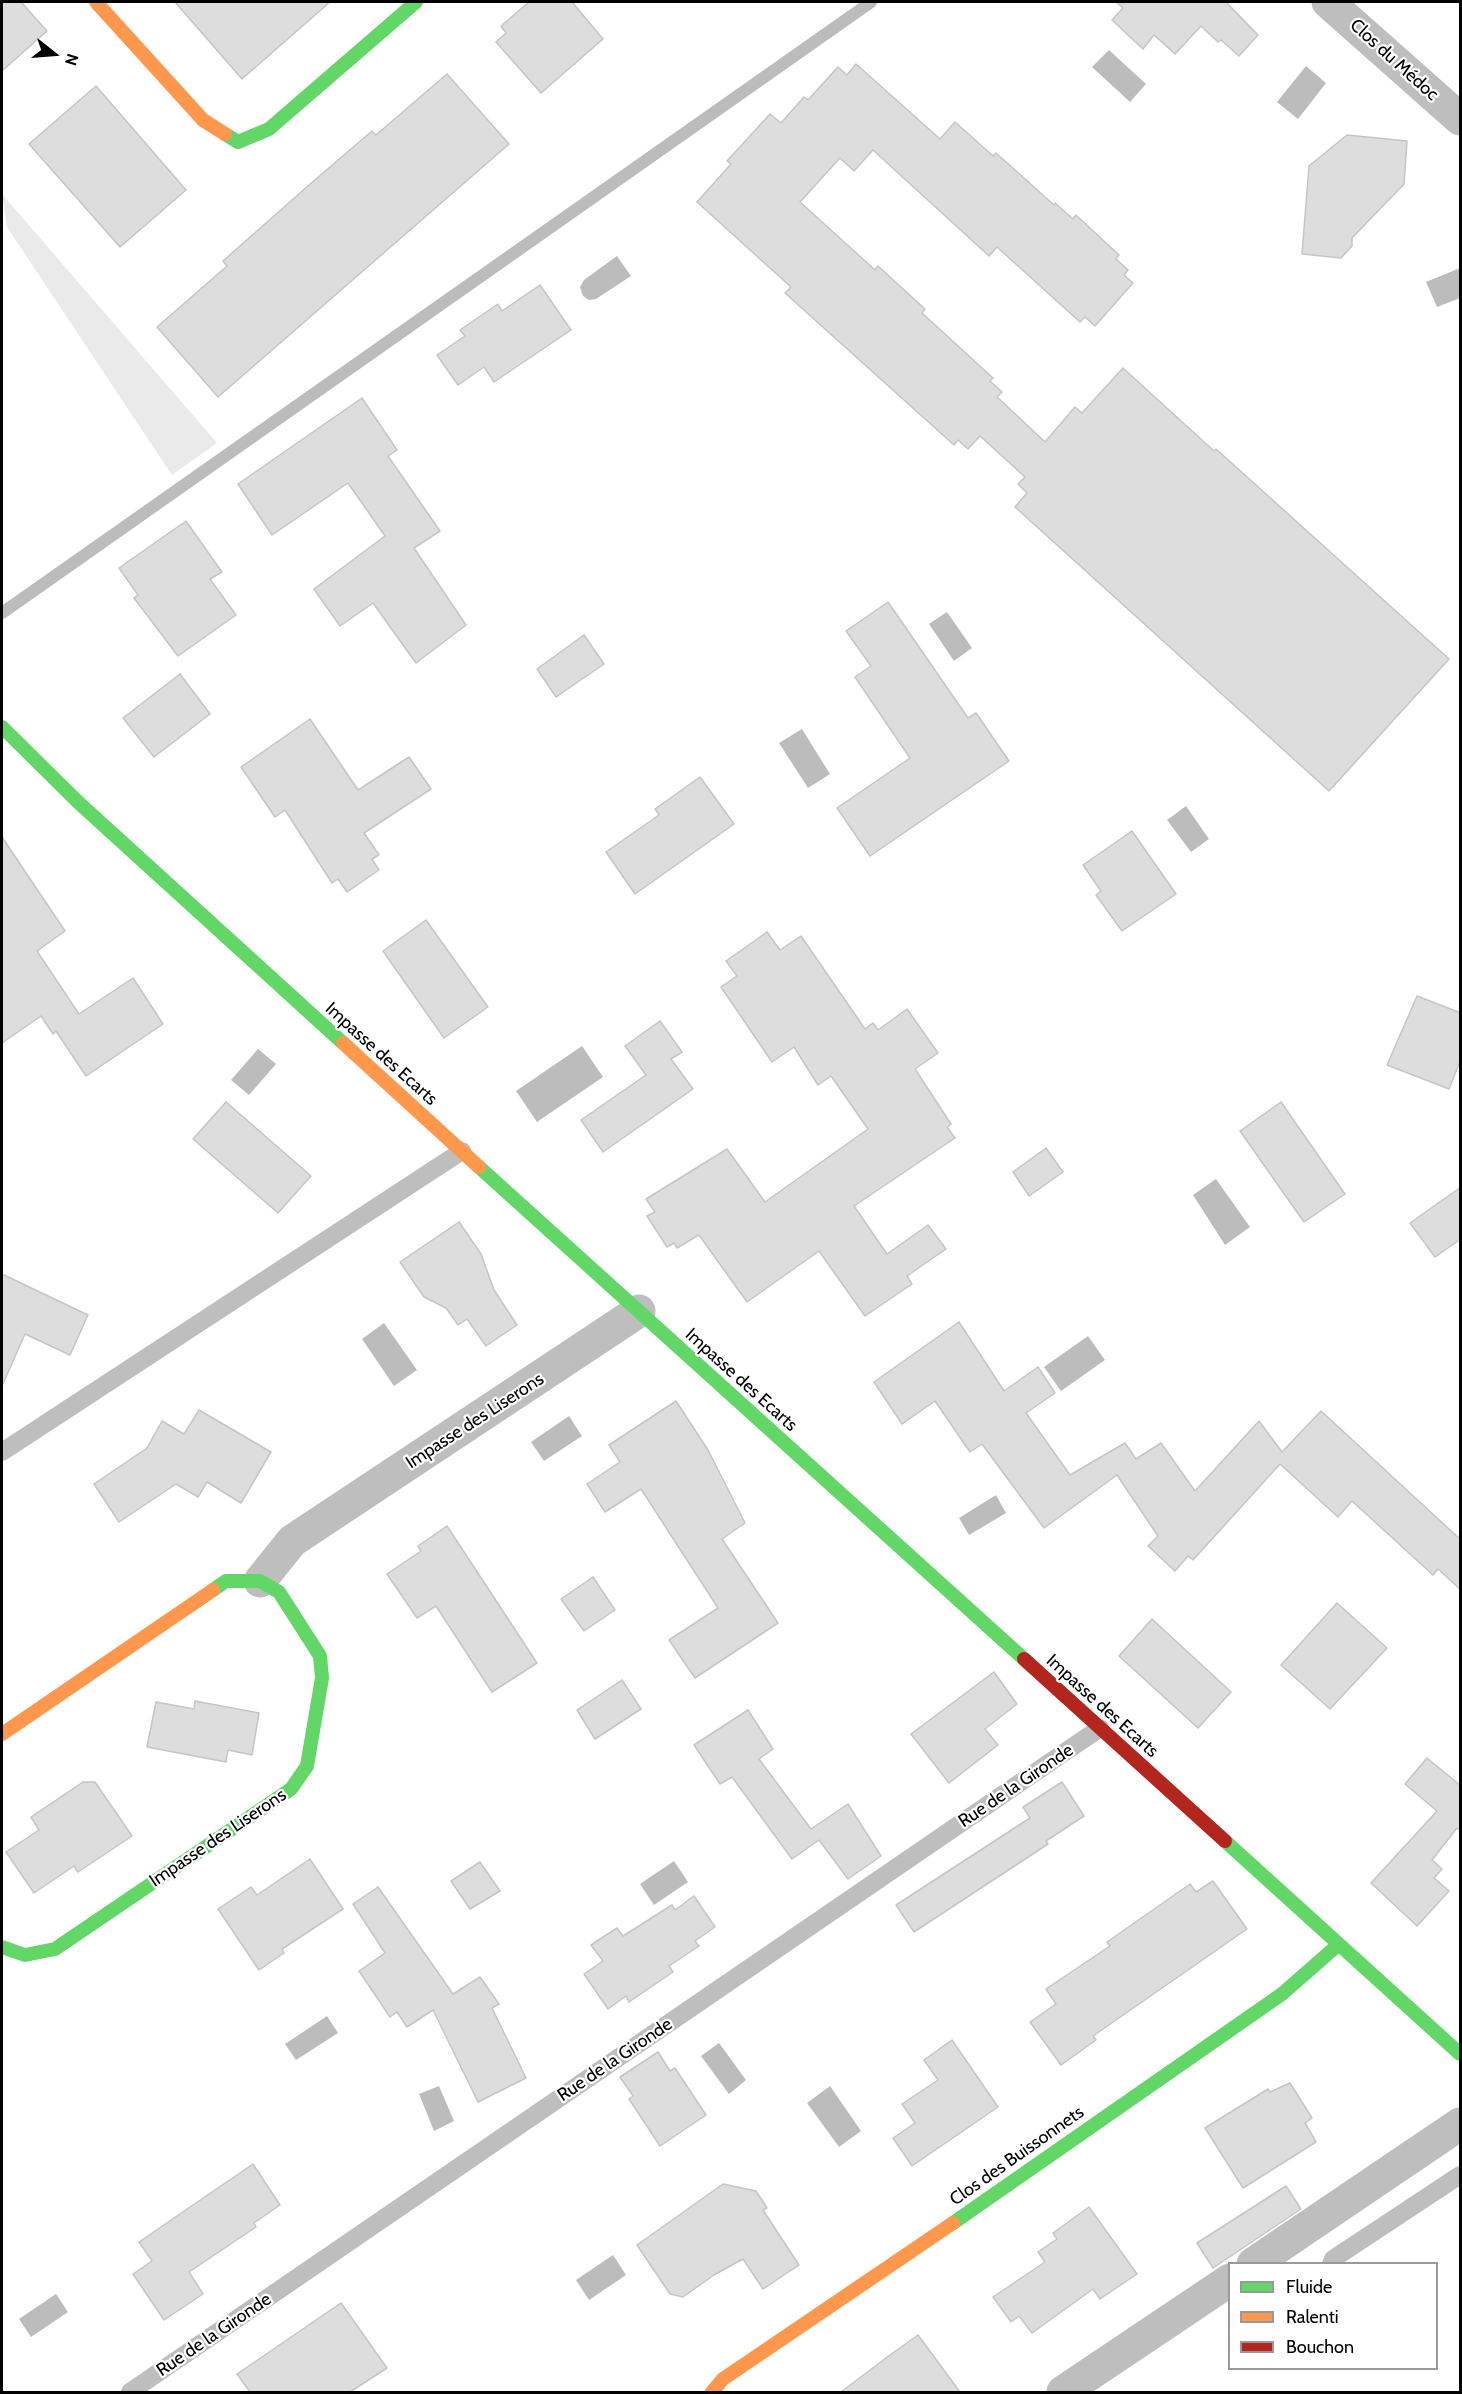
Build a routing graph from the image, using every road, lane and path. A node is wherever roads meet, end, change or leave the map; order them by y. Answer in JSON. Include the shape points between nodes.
{"nodes":[{"id":1,"x":96,"y":2,"type":"edge"},
{"id":2,"x":416,"y":2,"type":"edge"},
{"id":3,"x":1328,"y":2,"type":"edge"},
{"id":4,"x":1461,"y":119,"type":"edge"},
{"id":5,"x":2,"y":728,"type":"edge"},
{"id":6,"x":462,"y":1151,"type":"junction"},
{"id":7,"x":639,"y":1311,"type":"junction"},
{"id":8,"x":2,"y":1452,"type":"edge"},
{"id":9,"x":260,"y":1581,"type":"junction"},
{"id":10,"x":1100,"y":1728,"type":"junction"},
{"id":11,"x":2,"y":1734,"type":"edge"},
{"id":12,"x":1338,"y":1944,"type":"junction"},
{"id":13,"x":2,"y":1947,"type":"edge"},
{"id":14,"x":1461,"y":2055,"type":"edge"},
{"id":15,"x":1461,"y":2124,"type":"edge"},
{"id":16,"x":1461,"y":2175,"type":"edge"},
{"id":17,"x":1257,"y":2262,"type":"edge"},
{"id":18,"x":1331,"y":2262,"type":"edge"},
{"id":19,"x":1228,"y":2281,"type":"edge"},
{"id":20,"x":130,"y":2392,"type":"edge"},
{"id":21,"x":712,"y":2392,"type":"edge"},
{"id":22,"x":1063,"y":2392,"type":"edge"}],
"edges":[{"from":1,"to":2,"type":"street","via":[[203,120],[238,142],[269,129]]},
{"from":3,"to":4,"type":"street","name":"Clos du Médoc"},
{"from":5,"to":6,"type":"street","name":"Impasse des Ecarts","via":[[79,803]]},
{"from":6,"to":7,"type":"street","name":"Impasse des Ecarts"},
{"from":6,"to":8,"type":"lane"},
{"from":7,"to":9,"type":"street","name":"Impasse des Liserons","via":[[292,1541]]},
{"from":7,"to":10,"type":"street","name":"Impasse des Ecarts"},
{"from":9,"to":11,"type":"street","via":[[226,1581]]},
{"from":9,"to":13,"type":"street","name":"Impasse des Liserons","via":[[279,1592],[320,1656],[322,1678],[307,1766],[291,1789],[55,1949],[25,1955]]},
{"from":10,"to":12,"type":"street","name":"Impasse des Ecarts"},
{"from":10,"to":20,"type":"lane","name":"Rue de la Gironde"},
{"from":12,"to":14,"type":"street","name":"Impasse des Ecarts"},
{"from":12,"to":21,"type":"street","name":"Clos des Buissonnets","via":[[1281,1994],[866,2284],[723,2379]]},
{"from":15,"to":17,"type":"street"},
{"from":16,"to":18,"type":"lane"},
{"from":19,"to":22,"type":"street"}]}
